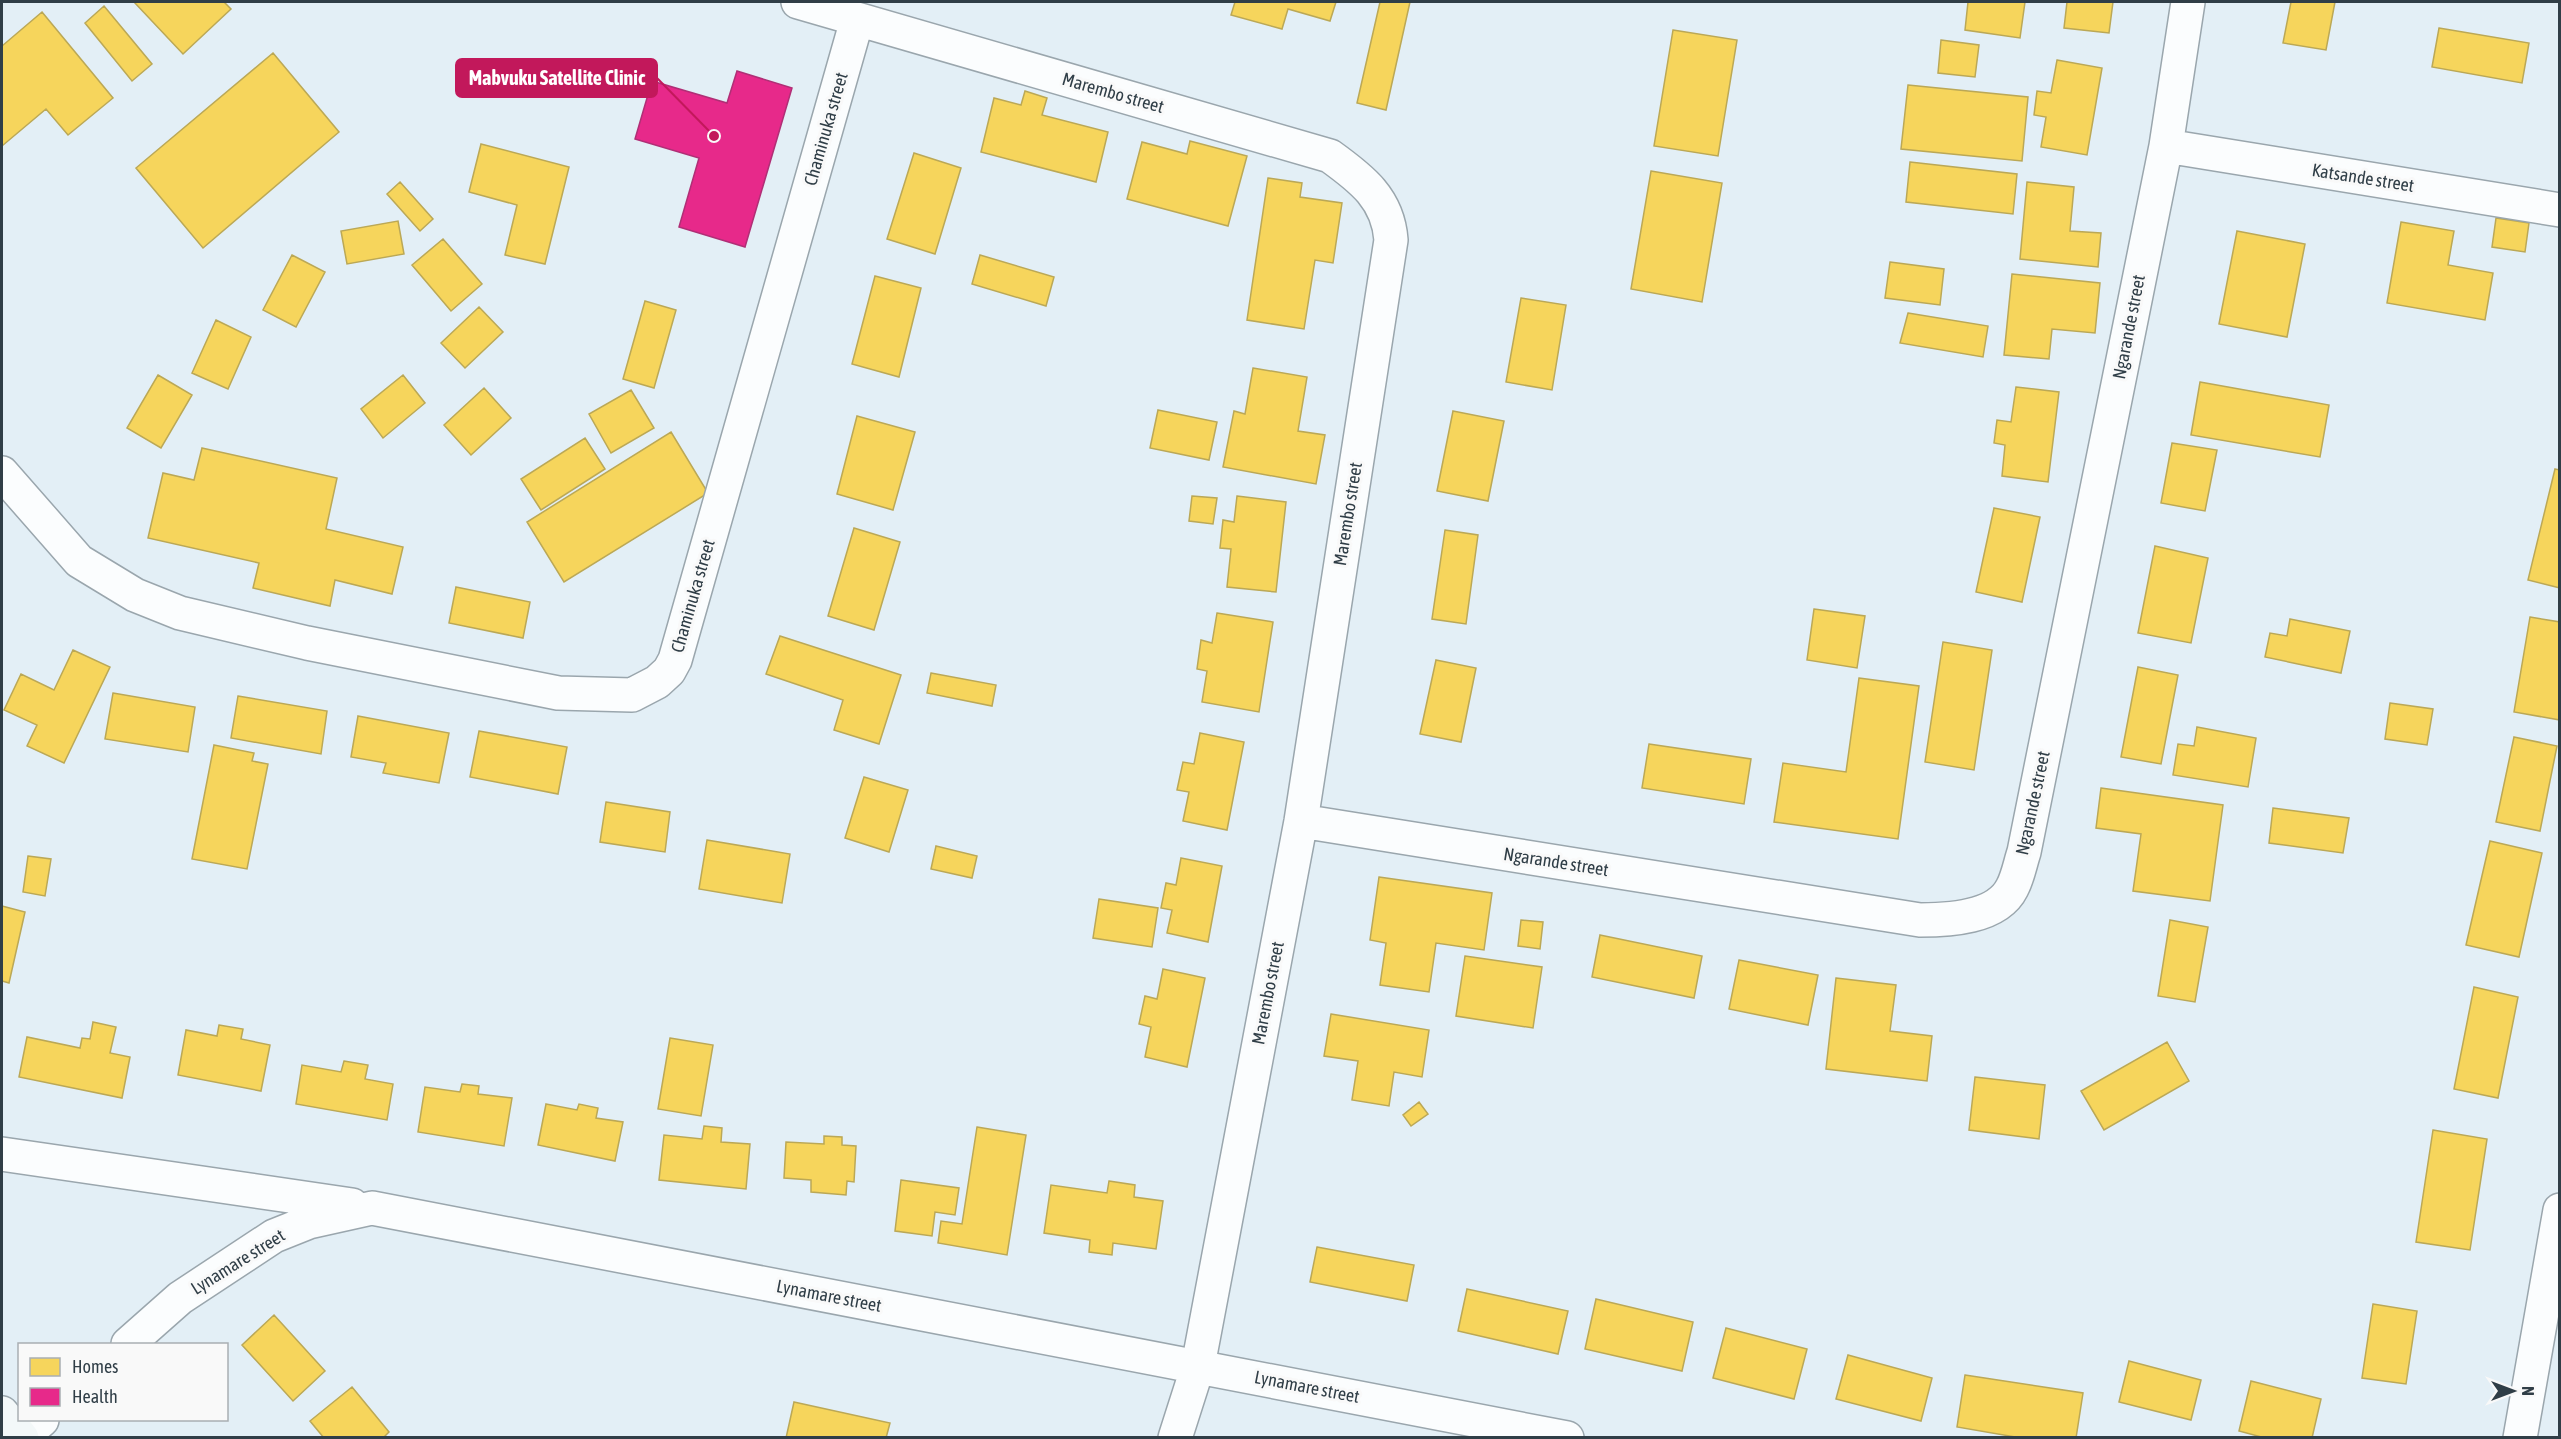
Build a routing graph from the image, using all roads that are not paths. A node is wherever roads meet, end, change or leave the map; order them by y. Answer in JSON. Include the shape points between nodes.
{"nodes":[{"id":1,"x":798,"y":2,"type":"edge"},
{"id":2,"x":2188,"y":2,"type":"edge"},
{"id":3,"x":857,"y":20,"type":"junction"},
{"id":4,"x":2166,"y":146,"type":"junction"},
{"id":5,"x":2559,"y":210,"type":"edge"},
{"id":6,"x":2,"y":473,"type":"edge"},
{"id":7,"x":1301,"y":821,"type":"junction"},
{"id":8,"x":2,"y":1154,"type":"edge"},
{"id":9,"x":372,"y":1208,"type":"junction"},
{"id":10,"x":2559,"y":1210,"type":"edge"},
{"id":11,"x":129,"y":1343,"type":"edge"},
{"id":12,"x":1198,"y":1366,"type":"junction"},
{"id":13,"x":2,"y":1413,"type":"edge"},
{"id":14,"x":40,"y":1421,"type":"edge"},
{"id":15,"x":22,"y":1437,"type":"edge"},
{"id":16,"x":1175,"y":1437,"type":"edge"},
{"id":17,"x":1566,"y":1437,"type":"edge"},
{"id":18,"x":2520,"y":1437,"type":"edge"}],
"edges":[{"from":1,"to":3,"type":"street","name":"Marembo street"},
{"from":2,"to":4,"type":"street","name":"Ngarande street"},
{"from":3,"to":6,"type":"street","name":"Chaminuka street","via":[[675,660],[669,671],[645,689],[617,696],[558,693],[307,643],[180,613],[135,594],[79,561]]},
{"from":3,"to":7,"type":"street","name":"Marembo street","via":[[1330,156],[1358,175],[1389,219],[1391,240]]},
{"from":4,"to":5,"type":"street","name":"Katsande street"},
{"from":4,"to":7,"type":"street","name":"Ngarande street","via":[[2024,852],[2012,889],[2003,899],[1991,908],[1968,915],[1920,920]]},
{"from":7,"to":12,"type":"street","name":"Marembo street"},
{"from":8,"to":9,"type":"street"},
{"from":9,"to":11,"type":"street","name":"Lynamare street","via":[[309,1222],[274,1236],[180,1299]]},
{"from":9,"to":12,"type":"street","name":"Lynamare street"},
{"from":10,"to":18,"type":"street"},
{"from":12,"to":16,"type":"street","name":"Marembo street"},
{"from":12,"to":17,"type":"street","name":"Lynamare street"},
{"from":13,"to":15,"type":"street"},
{"from":14,"to":15,"type":"street"}]}
